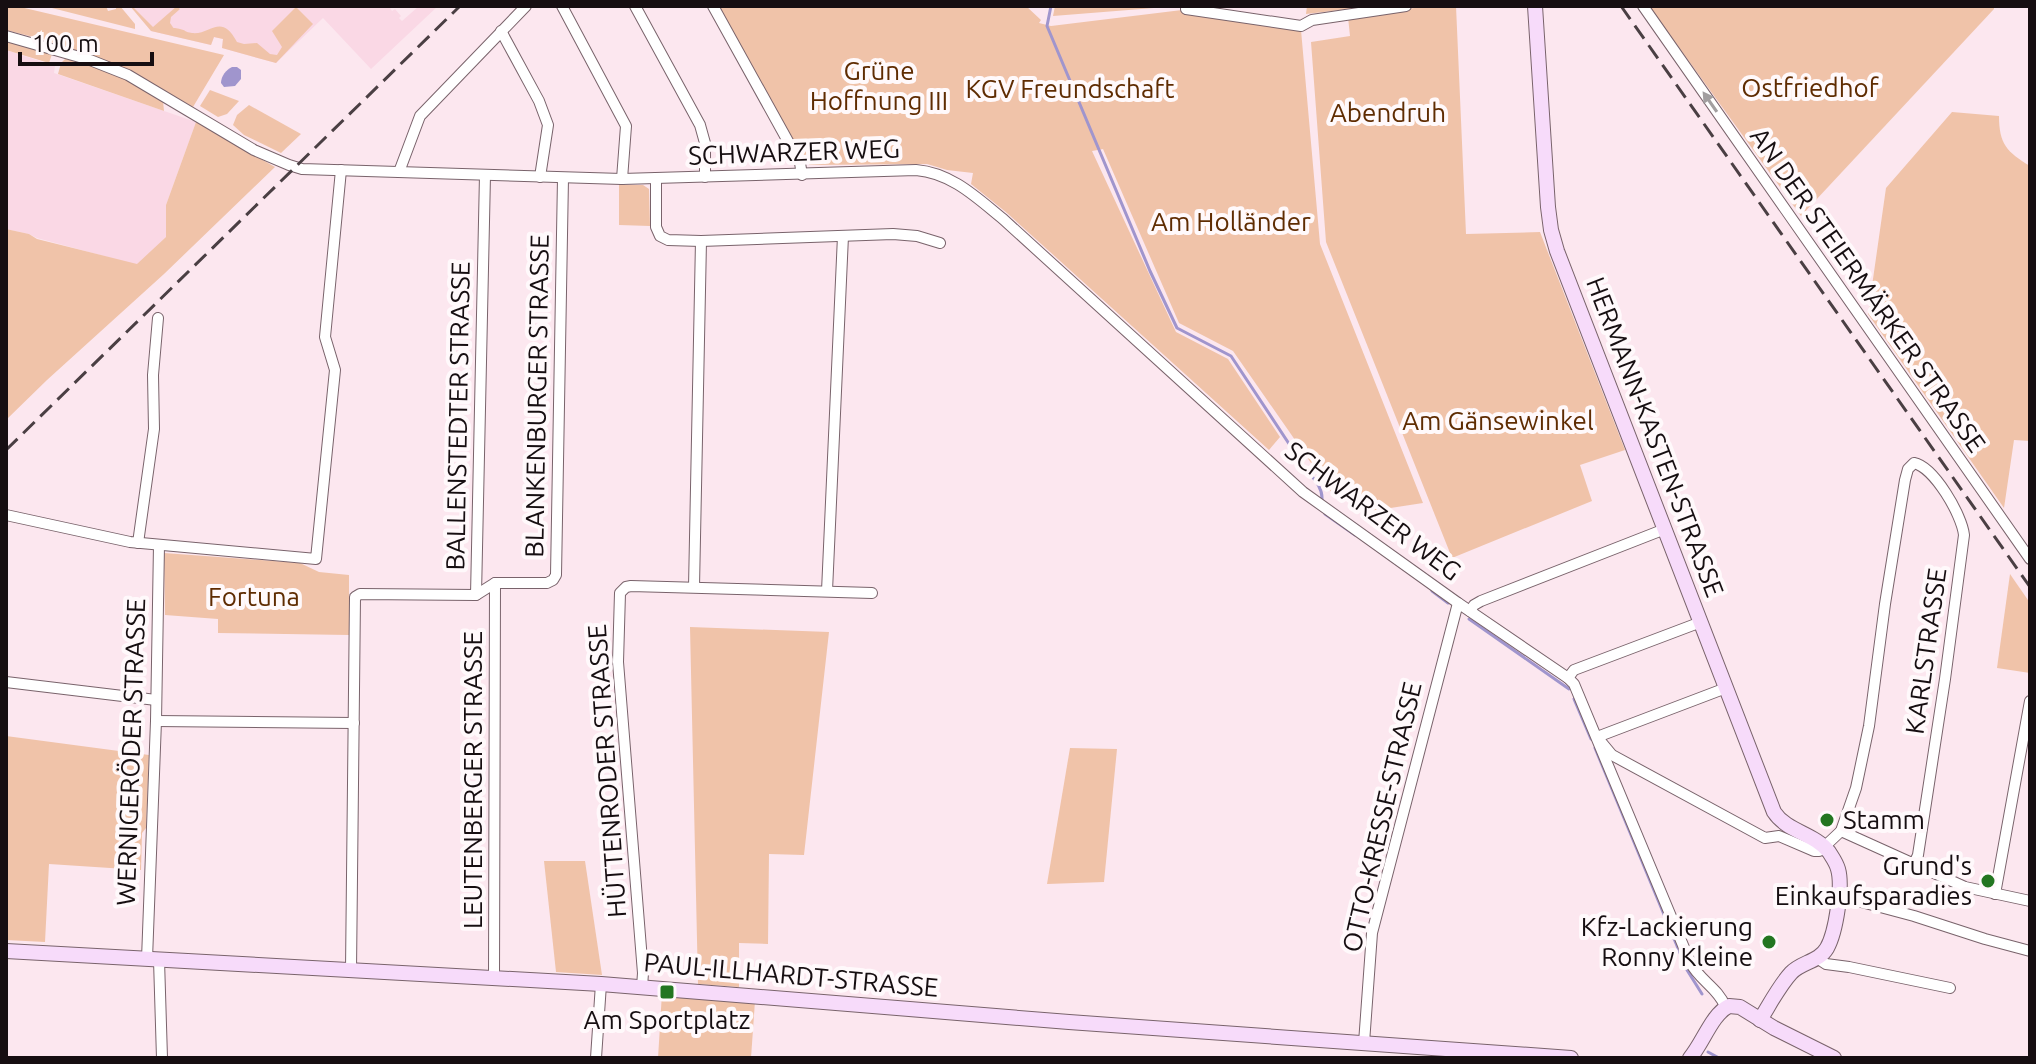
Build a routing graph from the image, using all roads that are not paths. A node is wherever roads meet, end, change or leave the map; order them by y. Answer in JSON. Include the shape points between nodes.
{"nodes":[{"id":1,"x":526,"y":6,"type":"edge"},
{"id":2,"x":562,"y":6,"type":"edge"},
{"id":3,"x":635,"y":6,"type":"edge"},
{"id":4,"x":713,"y":6,"type":"edge"},
{"id":5,"x":1406,"y":6,"type":"edge"},
{"id":6,"x":1535,"y":6,"type":"edge"},
{"id":7,"x":1643,"y":6,"type":"edge"},
{"id":8,"x":1187,"y":7,"type":"edge"},
{"id":9,"x":501,"y":31,"type":"junction"},
{"id":10,"x":6,"y":36,"type":"edge"},
{"id":11,"x":341,"y":170,"type":"junction"},
{"id":12,"x":399,"y":172,"type":"junction"},
{"id":13,"x":485,"y":175,"type":"junction"},
{"id":14,"x":802,"y":175,"type":"junction"},
{"id":15,"x":540,"y":177,"type":"junction"},
{"id":16,"x":705,"y":177,"type":"junction"},
{"id":17,"x":563,"y":178,"type":"junction"},
{"id":18,"x":656,"y":178,"type":"junction"},
{"id":19,"x":622,"y":179,"type":"junction"},
{"id":20,"x":843,"y":236,"type":"junction"},
{"id":21,"x":701,"y":241,"type":"junction"},
{"id":22,"x":940,"y":243,"type":"dead end"},
{"id":23,"x":158,"y":318,"type":"dead end"},
{"id":24,"x":6,"y":515,"type":"edge"},
{"id":25,"x":1665,"y":529,"type":"junction"},
{"id":26,"x":138,"y":543,"type":"junction"},
{"id":27,"x":159,"y":545,"type":"junction"},
{"id":28,"x":2030,"y":559,"type":"edge"},
{"id":29,"x":495,"y":583,"type":"junction"},
{"id":30,"x":694,"y":587,"type":"junction"},
{"id":31,"x":827,"y":591,"type":"junction"},
{"id":32,"x":872,"y":593,"type":"dead end"},
{"id":33,"x":476,"y":595,"type":"junction"},
{"id":34,"x":1458,"y":603,"type":"junction"},
{"id":35,"x":1470,"y":611,"type":"junction"},
{"id":36,"x":1701,"y":622,"type":"junction"},
{"id":37,"x":1568,"y":678,"type":"junction"},
{"id":38,"x":6,"y":682,"type":"edge"},
{"id":39,"x":1726,"y":688,"type":"junction"},
{"id":40,"x":156,"y":700,"type":"junction"},
{"id":41,"x":2030,"y":701,"type":"edge"},
{"id":42,"x":156,"y":721,"type":"junction"},
{"id":43,"x":354,"y":723,"type":"junction"},
{"id":44,"x":1597,"y":737,"type":"junction"},
{"id":45,"x":1782,"y":830,"type":"junction"},
{"id":46,"x":1841,"y":831,"type":"junction"},
{"id":47,"x":1824,"y":847,"type":"junction"},
{"id":48,"x":1914,"y":864,"type":"junction"},
{"id":49,"x":1995,"y":894,"type":"junction"},
{"id":50,"x":1839,"y":896,"type":"junction"},
{"id":51,"x":2030,"y":901,"type":"edge"},
{"id":52,"x":6,"y":951,"type":"edge"},
{"id":53,"x":2030,"y":951,"type":"edge"},
{"id":54,"x":1817,"y":958,"type":"junction"},
{"id":55,"x":153,"y":960,"type":"junction"},
{"id":56,"x":351,"y":970,"type":"junction"},
{"id":57,"x":494,"y":977,"type":"junction"},
{"id":58,"x":601,"y":984,"type":"junction"},
{"id":59,"x":642,"y":987,"type":"junction"},
{"id":60,"x":1950,"y":988,"type":"dead end"},
{"id":61,"x":1725,"y":1006,"type":"junction"},
{"id":62,"x":1760,"y":1020,"type":"junction"},
{"id":63,"x":1364,"y":1043,"type":"junction"},
{"id":64,"x":162,"y":1058,"type":"edge"},
{"id":65,"x":596,"y":1058,"type":"edge"},
{"id":66,"x":1571,"y":1058,"type":"edge"},
{"id":67,"x":1690,"y":1058,"type":"edge"},
{"id":68,"x":1834,"y":1058,"type":"edge"}],
"edges":[{"from":1,"to":9,"type":"street"},
{"from":2,"to":19,"type":"street","via":[[626,126]]},
{"from":3,"to":16,"type":"street","via":[[700,125]]},
{"from":4,"to":14,"type":"street"},
{"from":5,"to":8,"type":"street","via":[[1301,26]]},
{"from":6,"to":25,"type":"street","name":"HERMANN-KASTEN-STRASSE","via":[[1551,230]]},
{"from":28,"to":7,"type":"street","name":"AN DER STEIERMÄRKER STRASSE","one_way":true},
{"from":9,"to":12,"type":"street","via":[[420,116]]},
{"from":9,"to":15,"type":"street","via":[[548,125]]},
{"from":10,"to":11,"type":"street","name":"SCHWARZER WEG","via":[[128,75],[289,165]]},
{"from":11,"to":12,"type":"street","name":"SCHWARZER WEG"},
{"from":11,"to":27,"type":"street","via":[[325,337],[335,370],[316,559]]},
{"from":12,"to":13,"type":"street","name":"SCHWARZER WEG"},
{"from":13,"to":15,"type":"street","name":"SCHWARZER WEG"},
{"from":13,"to":33,"type":"street","name":"BALLENSTEDTER STRASSE"},
{"from":14,"to":16,"type":"street","name":"SCHWARZER WEG"},
{"from":14,"to":34,"type":"street","name":"SCHWARZER WEG","via":[[916,170],[956,182],[1312,498]]},
{"from":15,"to":17,"type":"street","name":"SCHWARZER WEG"},
{"from":16,"to":18,"type":"street","name":"SCHWARZER WEG"},
{"from":17,"to":19,"type":"street","name":"SCHWARZER WEG"},
{"from":17,"to":29,"type":"street","name":"BLANKENBURGER STRASSE","via":[[556,575],[547,583]]},
{"from":18,"to":19,"type":"street","name":"SCHWARZER WEG"},
{"from":18,"to":21,"type":"street","via":[[660,236]]},
{"from":20,"to":21,"type":"street"},
{"from":20,"to":22,"type":"street","via":[[905,235]]},
{"from":20,"to":31,"type":"street"},
{"from":21,"to":30,"type":"street"},
{"from":23,"to":26,"type":"street","via":[[154,429]]},
{"from":24,"to":26,"type":"street"},
{"from":25,"to":35,"type":"street","via":[[1481,601]]},
{"from":25,"to":36,"type":"street","name":"HERMANN-KASTEN-STRASSE"},
{"from":26,"to":27,"type":"street"},
{"from":27,"to":40,"type":"street","name":"WERNIGERÖDER STRASSE"},
{"from":29,"to":33,"type":"street","name":"BLANKENBURGER STRASSE"},
{"from":29,"to":57,"type":"street","name":"LEUTENBERGER STRASSE"},
{"from":30,"to":31,"type":"street","name":"HÜTTENRODER STRASSE"},
{"from":30,"to":59,"type":"street","name":"HÜTTENRODER STRASSE","via":[[631,586],[619,598],[618,653]]},
{"from":31,"to":32,"type":"street","name":"HÜTTENRODER STRASSE"},
{"from":33,"to":43,"type":"street","name":"BALLENSTEDTER STRASSE","via":[[356,596]]},
{"from":34,"to":35,"type":"street"},
{"from":34,"to":63,"type":"street","name":"OTTO-KRESSE-STRASSE","via":[[1372,933]]},
{"from":35,"to":37,"type":"street"},
{"from":36,"to":37,"type":"street","via":[[1574,670]]},
{"from":36,"to":39,"type":"street","name":"HERMANN-KASTEN-STRASSE"},
{"from":37,"to":44,"type":"street"},
{"from":38,"to":40,"type":"street"},
{"from":39,"to":44,"type":"street"},
{"from":39,"to":45,"type":"street","name":"HERMANN-KASTEN-STRASSE"},
{"from":40,"to":42,"type":"street","name":"WERNIGERÖDER STRASSE"},
{"from":41,"to":49,"type":"street"},
{"from":42,"to":43,"type":"street"},
{"from":42,"to":55,"type":"street","name":"WERNIGERÖDER STRASSE"},
{"from":43,"to":56,"type":"street","name":"BALLENSTEDTER STRASSE"},
{"from":44,"to":45,"type":"street","via":[[1612,755],[1755,833],[1765,838]]},
{"from":44,"to":61,"type":"street","via":[[1690,962]]},
{"from":45,"to":47,"type":"street","name":"HERMANN-KASTEN-STRASSE","via":[[1807,834]]},
{"from":46,"to":47,"type":"street"},
{"from":46,"to":48,"type":"street"},
{"from":46,"to":48,"type":"street","name":"KARLSTRASSE","via":[[1869,726],[1893,554],[1907,473],[1914,463],[1937,481],[1958,514],[1964,535]]},
{"from":47,"to":50,"type":"street","via":[[1839,871]]},
{"from":48,"to":49,"type":"street"},
{"from":49,"to":51,"type":"street"},
{"from":50,"to":53,"type":"street"},
{"from":50,"to":54,"type":"street","via":[[1831,938]]},
{"from":52,"to":55,"type":"street","name":"PAUL-ILLHARDT-STRASSE"},
{"from":54,"to":60,"type":"street"},
{"from":54,"to":62,"type":"street","via":[[1792,971]]},
{"from":55,"to":56,"type":"street","name":"PAUL-ILLHARDT-STRASSE"},
{"from":55,"to":64,"type":"street","name":"WERNIGERÖDER STRASSE"},
{"from":56,"to":57,"type":"street","name":"PAUL-ILLHARDT-STRASSE"},
{"from":57,"to":58,"type":"street","name":"PAUL-ILLHARDT-STRASSE"},
{"from":58,"to":59,"type":"street","name":"PAUL-ILLHARDT-STRASSE"},
{"from":58,"to":65,"type":"street"},
{"from":59,"to":63,"type":"street","name":"PAUL-ILLHARDT-STRASSE"},
{"from":61,"to":62,"type":"street","via":[[1740,1007]]},
{"from":61,"to":67,"type":"street"},
{"from":62,"to":68,"type":"street"},
{"from":63,"to":66,"type":"street","name":"PAUL-ILLHARDT-STRASSE"}]}
